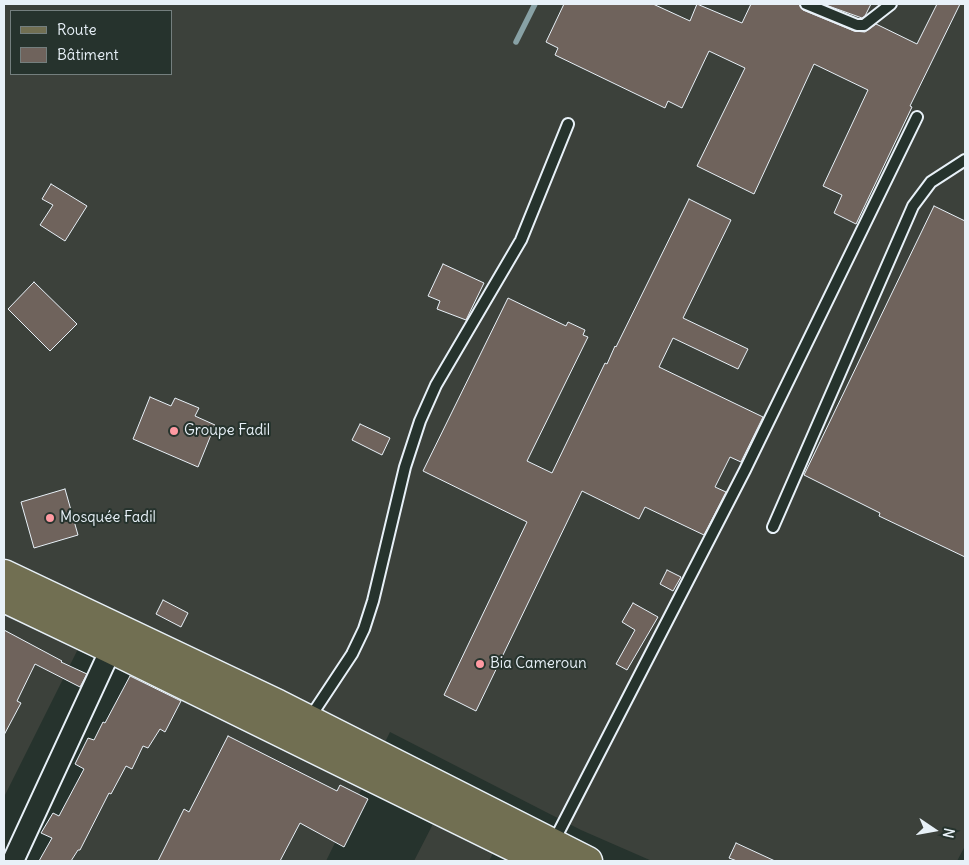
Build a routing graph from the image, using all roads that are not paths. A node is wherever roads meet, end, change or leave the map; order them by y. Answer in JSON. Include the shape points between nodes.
{"nodes":[{"id":1,"x":806,"y":4,"type":"edge"},
{"id":2,"x":891,"y":4,"type":"edge"},
{"id":3,"x":917,"y":117,"type":"dead end"},
{"id":4,"x":568,"y":124,"type":"dead end"},
{"id":5,"x":965,"y":160,"type":"edge"},
{"id":6,"x":773,"y":526,"type":"dead end"},
{"id":7,"x":4,"y":574,"type":"edge"},
{"id":8,"x":4,"y":598,"type":"edge"},
{"id":9,"x":111,"y":649,"type":"junction"},
{"id":10,"x":302,"y":730,"type":"junction"},
{"id":11,"x":546,"y":855,"type":"edge"},
{"id":12,"x":12,"y":861,"type":"edge"},
{"id":13,"x":588,"y":861,"type":"edge"}],
"edges":[{"from":1,"to":2,"type":"lane","via":[[864,26]]},
{"from":3,"to":11,"type":"lane","via":[[745,470]]},
{"from":4,"to":10,"type":"lane","via":[[521,240],[436,385],[420,421],[364,629],[352,654]]},
{"from":5,"to":6,"type":"lane","via":[[931,182],[913,206]]},
{"from":7,"to":10,"type":"main road"},
{"from":8,"to":9,"type":"main road"},
{"from":9,"to":10,"type":"main road"},
{"from":9,"to":12,"type":"street"},
{"from":10,"to":11,"type":"main road"},
{"from":11,"to":13,"type":"main road"}]}
